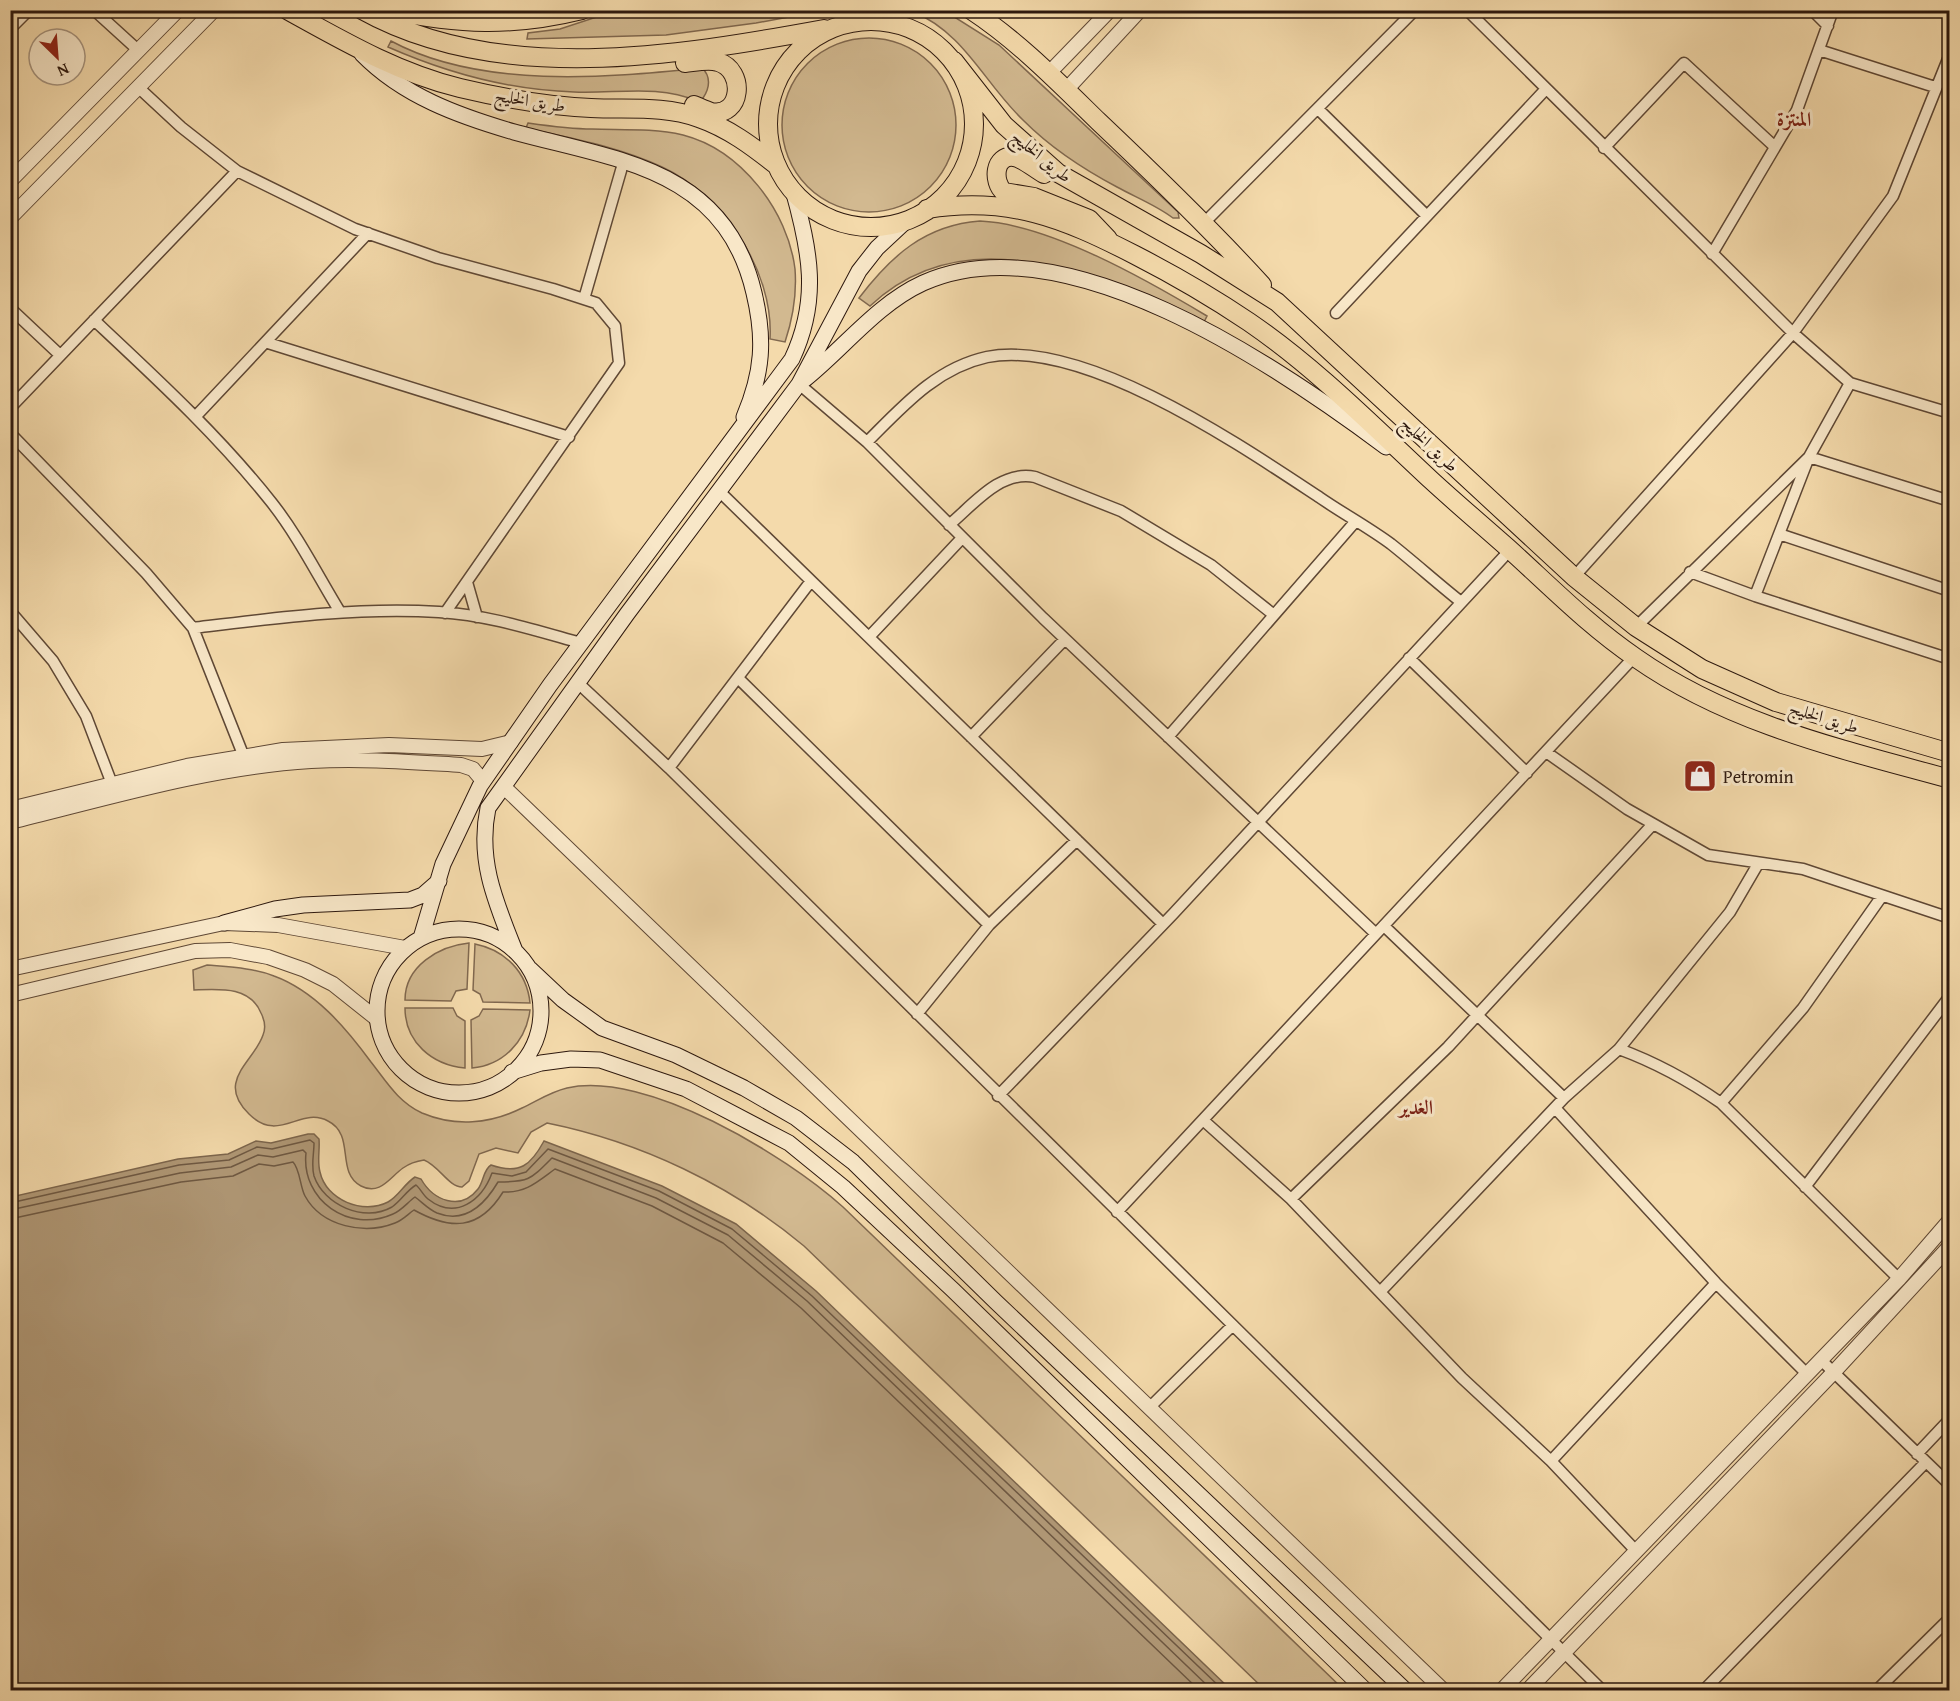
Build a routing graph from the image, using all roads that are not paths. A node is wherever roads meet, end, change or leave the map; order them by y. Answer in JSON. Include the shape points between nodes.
{"nodes":[{"id":1,"x":29,"y":10,"type":"edge"},
{"id":2,"x":94,"y":10,"type":"edge"},
{"id":3,"x":178,"y":10,"type":"edge"},
{"id":4,"x":214,"y":10,"type":"edge"},
{"id":5,"x":287,"y":10,"type":"edge"},
{"id":6,"x":362,"y":10,"type":"edge"},
{"id":7,"x":389,"y":10,"type":"edge"},
{"id":8,"x":582,"y":10,"type":"edge"},
{"id":9,"x":971,"y":10,"type":"edge"},
{"id":10,"x":1110,"y":10,"type":"edge"},
{"id":11,"x":1140,"y":10,"type":"edge"},
{"id":12,"x":1467,"y":10,"type":"edge"},
{"id":13,"x":1812,"y":10,"type":"edge"},
{"id":14,"x":1833,"y":10,"type":"edge"},
{"id":15,"x":1411,"y":12,"type":"edge"},
{"id":16,"x":1828,"y":26,"type":"junction"},
{"id":17,"x":837,"y":27,"type":"junction"},
{"id":18,"x":10,"y":29,"type":"edge"},
{"id":19,"x":356,"y":48,"type":"junction"},
{"id":20,"x":1819,"y":50,"type":"junction"},
{"id":21,"x":139,"y":51,"type":"junction"},
{"id":22,"x":1950,"y":54,"type":"edge"},
{"id":23,"x":557,"y":56,"type":"junction"},
{"id":24,"x":954,"y":61,"type":"junction"},
{"id":25,"x":1049,"y":73,"type":"junction"},
{"id":26,"x":1935,"y":87,"type":"junction"},
{"id":27,"x":139,"y":88,"type":"junction"},
{"id":28,"x":1066,"y":90,"type":"junction"},
{"id":29,"x":1545,"y":90,"type":"junction"},
{"id":30,"x":537,"y":101,"type":"junction"},
{"id":31,"x":1319,"y":110,"type":"junction"},
{"id":32,"x":1775,"y":147,"type":"junction"},
{"id":33,"x":1604,"y":148,"type":"junction"},
{"id":34,"x":624,"y":160,"type":"junction"},
{"id":35,"x":776,"y":165,"type":"junction"},
{"id":36,"x":237,"y":171,"type":"junction"},
{"id":37,"x":10,"y":181,"type":"edge"},
{"id":38,"x":793,"y":190,"type":"junction"},
{"id":39,"x":927,"y":209,"type":"junction"},
{"id":40,"x":1129,"y":215,"type":"junction"},
{"id":41,"x":1427,"y":216,"type":"junction"},
{"id":42,"x":10,"y":219,"type":"edge"},
{"id":43,"x":907,"y":220,"type":"junction"},
{"id":44,"x":1205,"y":222,"type":"junction"},
{"id":45,"x":368,"y":233,"type":"junction"},
{"id":46,"x":1112,"y":243,"type":"junction"},
{"id":47,"x":1712,"y":254,"type":"junction"},
{"id":48,"x":584,"y":299,"type":"junction"},
{"id":49,"x":1277,"y":302,"type":"junction"},
{"id":50,"x":10,"y":308,"type":"edge"},
{"id":51,"x":1336,"y":312,"type":"dead end"},
{"id":52,"x":94,"y":320,"type":"junction"},
{"id":53,"x":1793,"y":333,"type":"junction"},
{"id":54,"x":268,"y":343,"type":"junction"},
{"id":55,"x":60,"y":356,"type":"junction"},
{"id":56,"x":1850,"y":383,"type":"junction"},
{"id":57,"x":799,"y":384,"type":"junction"},
{"id":58,"x":10,"y":408,"type":"edge"},
{"id":59,"x":1950,"y":413,"type":"edge"},
{"id":60,"x":196,"y":416,"type":"junction"},
{"id":61,"x":10,"y":433,"type":"edge"},
{"id":62,"x":568,"y":437,"type":"junction"},
{"id":63,"x":736,"y":438,"type":"junction"},
{"id":64,"x":867,"y":442,"type":"junction"},
{"id":65,"x":1809,"y":457,"type":"junction"},
{"id":66,"x":1432,"y":481,"type":"junction"},
{"id":67,"x":719,"y":491,"type":"junction"},
{"id":68,"x":1950,"y":501,"type":"edge"},
{"id":69,"x":1355,"y":522,"type":"junction"},
{"id":70,"x":949,"y":525,"type":"junction"},
{"id":71,"x":1779,"y":534,"type":"junction"},
{"id":72,"x":962,"y":538,"type":"junction"},
{"id":73,"x":1510,"y":549,"type":"junction"},
{"id":74,"x":1690,"y":572,"type":"junction"},
{"id":75,"x":1574,"y":578,"type":"junction"},
{"id":76,"x":811,"y":581,"type":"junction"},
{"id":77,"x":466,"y":582,"type":"junction"},
{"id":78,"x":1950,"y":591,"type":"edge"},
{"id":79,"x":1755,"y":596,"type":"junction"},
{"id":80,"x":1461,"y":602,"type":"junction"},
{"id":81,"x":10,"y":611,"type":"edge"},
{"id":82,"x":340,"y":612,"type":"junction"},
{"id":83,"x":445,"y":613,"type":"junction"},
{"id":84,"x":1274,"y":615,"type":"junction"},
{"id":85,"x":477,"y":617,"type":"junction"},
{"id":86,"x":1636,"y":627,"type":"junction"},
{"id":87,"x":193,"y":628,"type":"junction"},
{"id":88,"x":869,"y":637,"type":"junction"},
{"id":89,"x":1065,"y":639,"type":"junction"},
{"id":90,"x":582,"y":643,"type":"junction"},
{"id":91,"x":1634,"y":657,"type":"junction"},
{"id":92,"x":1409,"y":658,"type":"junction"},
{"id":93,"x":1950,"y":659,"type":"edge"},
{"id":94,"x":738,"y":678,"type":"junction"},
{"id":95,"x":577,"y":682,"type":"junction"},
{"id":96,"x":971,"y":737,"type":"junction"},
{"id":97,"x":1168,"y":737,"type":"junction"},
{"id":98,"x":511,"y":742,"type":"junction"},
{"id":99,"x":1546,"y":752,"type":"junction"},
{"id":100,"x":1950,"y":753,"type":"edge"},
{"id":101,"x":244,"y":757,"type":"junction"},
{"id":102,"x":669,"y":768,"type":"junction"},
{"id":103,"x":1527,"y":772,"type":"junction"},
{"id":104,"x":1950,"y":779,"type":"edge"},
{"id":105,"x":483,"y":781,"type":"junction"},
{"id":106,"x":112,"y":784,"type":"junction"},
{"id":107,"x":504,"y":787,"type":"junction"},
{"id":108,"x":10,"y":808,"type":"edge"},
{"id":109,"x":10,"y":822,"type":"edge"},
{"id":110,"x":1257,"y":823,"type":"junction"},
{"id":111,"x":1653,"y":824,"type":"junction"},
{"id":112,"x":1077,"y":840,"type":"junction"},
{"id":113,"x":1758,"y":864,"type":"junction"},
{"id":114,"x":439,"y":881,"type":"junction"},
{"id":115,"x":1882,"y":896,"type":"junction"},
{"id":116,"x":1950,"y":918,"type":"edge"},
{"id":117,"x":224,"y":923,"type":"junction"},
{"id":118,"x":1163,"y":924,"type":"junction"},
{"id":119,"x":989,"y":925,"type":"junction"},
{"id":120,"x":1380,"y":930,"type":"junction"},
{"id":121,"x":421,"y":938,"type":"junction"},
{"id":122,"x":405,"y":948,"type":"junction"},
{"id":123,"x":515,"y":951,"type":"junction"},
{"id":124,"x":10,"y":969,"type":"edge"},
{"id":125,"x":530,"y":969,"type":"junction"},
{"id":126,"x":10,"y":995,"type":"edge"},
{"id":127,"x":1950,"y":996,"type":"edge"},
{"id":128,"x":917,"y":1014,"type":"junction"},
{"id":129,"x":1476,"y":1016,"type":"junction"},
{"id":130,"x":376,"y":1019,"type":"junction"},
{"id":131,"x":1618,"y":1049,"type":"junction"},
{"id":132,"x":512,"y":1072,"type":"junction"},
{"id":133,"x":998,"y":1096,"type":"junction"},
{"id":134,"x":1564,"y":1098,"type":"junction"},
{"id":135,"x":1721,"y":1103,"type":"junction"},
{"id":136,"x":1556,"y":1109,"type":"junction"},
{"id":137,"x":1203,"y":1120,"type":"junction"},
{"id":138,"x":1805,"y":1186,"type":"junction"},
{"id":139,"x":1291,"y":1199,"type":"junction"},
{"id":140,"x":1117,"y":1212,"type":"junction"},
{"id":141,"x":1950,"y":1220,"type":"edge"},
{"id":142,"x":1950,"y":1246,"type":"edge"},
{"id":143,"x":1899,"y":1279,"type":"junction"},
{"id":144,"x":1716,"y":1283,"type":"junction"},
{"id":145,"x":1380,"y":1292,"type":"junction"},
{"id":146,"x":1232,"y":1326,"type":"junction"},
{"id":147,"x":1821,"y":1360,"type":"junction"},
{"id":148,"x":1833,"y":1373,"type":"junction"},
{"id":149,"x":1807,"y":1374,"type":"junction"},
{"id":150,"x":1149,"y":1408,"type":"junction"},
{"id":151,"x":1950,"y":1419,"type":"edge"},
{"id":152,"x":1921,"y":1458,"type":"junction"},
{"id":153,"x":1551,"y":1461,"type":"junction"},
{"id":154,"x":1950,"y":1485,"type":"edge"},
{"id":155,"x":1637,"y":1552,"type":"junction"},
{"id":156,"x":1950,"y":1618,"type":"edge"},
{"id":157,"x":1551,"y":1640,"type":"junction"},
{"id":158,"x":1564,"y":1653,"type":"junction"},
{"id":159,"x":1365,"y":1690,"type":"edge"},
{"id":160,"x":1405,"y":1690,"type":"edge"},
{"id":161,"x":1443,"y":1690,"type":"edge"},
{"id":162,"x":1502,"y":1690,"type":"edge"},
{"id":163,"x":1528,"y":1690,"type":"edge"},
{"id":164,"x":1602,"y":1690,"type":"edge"},
{"id":165,"x":1704,"y":1690,"type":"edge"},
{"id":166,"x":1876,"y":1690,"type":"edge"}],
"edges":[{"from":1,"to":18,"type":"street"},
{"from":2,"to":21,"type":"street"},
{"from":3,"to":21,"type":"street"},
{"from":4,"to":27,"type":"street"},
{"from":5,"to":19,"type":"main road","name":"طريق الخليج"},
{"from":6,"to":23,"type":"main road","via":[[393,27],[464,49]]},
{"from":7,"to":8,"type":"main road","via":[[490,24],[518,23]]},
{"from":9,"to":25,"type":"main road"},
{"from":10,"to":25,"type":"street"},
{"from":11,"to":28,"type":"street"},
{"from":12,"to":29,"type":"street"},
{"from":13,"to":16,"type":"street"},
{"from":14,"to":16,"type":"street"},
{"from":15,"to":31,"type":"street"},
{"from":16,"to":20,"type":"street"},
{"from":17,"to":23,"type":"main road","via":[[699,50]]},
{"from":17,"to":24,"type":"main road","via":[[869,21],[901,25],[930,39]]},
{"from":17,"to":35,"type":"main road","via":[[809,42],[788,64],[773,92],[768,122]]},
{"from":19,"to":30,"type":"main road","name":"طريق الخليج","via":[[430,80]]},
{"from":19,"to":34,"type":"main road","via":[[383,73],[438,106],[513,132]]},
{"from":20,"to":26,"type":"street"},
{"from":20,"to":32,"type":"street","via":[[1797,110]]},
{"from":21,"to":37,"type":"street"},
{"from":22,"to":26,"type":"street"},
{"from":23,"to":30,"type":"main road","via":[[582,65],[612,67],[716,61],[732,72],[739,89],[727,109],[713,112],[657,98]]},
{"from":24,"to":39,"type":"main road","via":[[969,88],[975,118],[972,148],[960,177],[941,200]]},
{"from":24,"to":40,"type":"main road","name":"طريق الخليج","via":[[1004,125],[1034,154],[1058,173]]},
{"from":25,"to":28,"type":"main road"},
{"from":26,"to":53,"type":"street","via":[[1893,196]]},
{"from":27,"to":36,"type":"street","via":[[181,128]]},
{"from":27,"to":42,"type":"street"},
{"from":28,"to":44,"type":"main road"},
{"from":29,"to":33,"type":"street"},
{"from":29,"to":41,"type":"street"},
{"from":30,"to":35,"type":"main road","name":"طريق الخليج","via":[[680,112],[736,135]]},
{"from":31,"to":41,"type":"street"},
{"from":31,"to":44,"type":"street"},
{"from":32,"to":33,"type":"street","via":[[1684,63]]},
{"from":32,"to":47,"type":"street"},
{"from":33,"to":47,"type":"street"},
{"from":34,"to":48,"type":"street"},
{"from":34,"to":63,"type":"main road","via":[[654,171],[697,198],[724,227],[750,275],[762,327],[761,355],[758,378]]},
{"from":35,"to":38,"type":"main road"},
{"from":36,"to":45,"type":"street"},
{"from":36,"to":52,"type":"street"},
{"from":38,"to":43,"type":"main road","via":[[821,214],[843,224],[868,227]]},
{"from":38,"to":63,"type":"main road","via":[[810,269],[809,310],[785,372]]},
{"from":39,"to":43,"type":"main road"},
{"from":39,"to":46,"type":"main road","name":"طريق الخليج","via":[[983,204],[1026,209]]},
{"from":40,"to":46,"type":"main road","via":[[1098,203],[1016,158],[1009,158],[995,172],[1004,192],[1034,197],[1089,219]]},
{"from":40,"to":49,"type":"main road","name":"طريق الخليج"},
{"from":41,"to":51,"type":"street"},
{"from":43,"to":57,"type":"main road","via":[[859,271]]},
{"from":44,"to":49,"type":"main road"},
{"from":45,"to":48,"type":"street","via":[[438,258]]},
{"from":45,"to":54,"type":"street"},
{"from":46,"to":66,"type":"main road","name":"طريق الخليج","via":[[1183,280],[1250,322],[1338,391]]},
{"from":47,"to":53,"type":"street"},
{"from":48,"to":62,"type":"street","via":[[596,303],[615,326],[619,363]]},
{"from":49,"to":75,"type":"main road","name":"طريق الخليج"},
{"from":50,"to":55,"type":"street"},
{"from":52,"to":55,"type":"street"},
{"from":52,"to":60,"type":"street"},
{"from":53,"to":56,"type":"street"},
{"from":53,"to":75,"type":"street"},
{"from":54,"to":60,"type":"street"},
{"from":54,"to":62,"type":"street"},
{"from":55,"to":58,"type":"street"},
{"from":56,"to":59,"type":"street"},
{"from":56,"to":65,"type":"street"},
{"from":57,"to":64,"type":"street"},
{"from":57,"to":66,"type":"main road","via":[[895,300],[921,284],[975,268],[1039,270],[1119,292],[1239,348],[1300,384]]},
{"from":57,"to":67,"type":"main road"},
{"from":60,"to":82,"type":"street","via":[[274,505]]},
{"from":61,"to":87,"type":"street","via":[[146,573]]},
{"from":62,"to":77,"type":"street"},
{"from":63,"to":90,"type":"main road"},
{"from":64,"to":69,"type":"street","via":[[932,381],[961,366],[986,357],[1016,354],[1050,359],[1096,373],[1229,437]]},
{"from":64,"to":70,"type":"street"},
{"from":65,"to":68,"type":"street"},
{"from":65,"to":71,"type":"street"},
{"from":65,"to":74,"type":"street"},
{"from":66,"to":73,"type":"main road","name":"طريق الخليج"},
{"from":67,"to":76,"type":"street"},
{"from":67,"to":95,"type":"main road"},
{"from":69,"to":80,"type":"street","via":[[1389,543]]},
{"from":69,"to":84,"type":"street"},
{"from":70,"to":72,"type":"street"},
{"from":70,"to":84,"type":"street","via":[[1002,480],[1021,474],[1035,477],[1121,511],[1211,565]]},
{"from":71,"to":78,"type":"street"},
{"from":71,"to":79,"type":"street"},
{"from":72,"to":88,"type":"street"},
{"from":72,"to":89,"type":"street"},
{"from":73,"to":80,"type":"street"},
{"from":73,"to":91,"type":"main road","name":"طريق الخليج","via":[[1575,610]]},
{"from":74,"to":79,"type":"street"},
{"from":74,"to":86,"type":"street"},
{"from":75,"to":86,"type":"main road","name":"طريق الخليج"},
{"from":76,"to":88,"type":"street"},
{"from":76,"to":94,"type":"street"},
{"from":77,"to":83,"type":"street"},
{"from":77,"to":85,"type":"street"},
{"from":79,"to":93,"type":"street"},
{"from":80,"to":92,"type":"street"},
{"from":81,"to":106,"type":"street","via":[[53,661],[86,716]]},
{"from":82,"to":83,"type":"street"},
{"from":82,"to":87,"type":"street"},
{"from":83,"to":85,"type":"street"},
{"from":84,"to":97,"type":"street"},
{"from":85,"to":90,"type":"street"},
{"from":86,"to":100,"type":"main road","name":"طريق الخليج","via":[[1702,669],[1766,699]]},
{"from":87,"to":101,"type":"street"},
{"from":88,"to":96,"type":"street"},
{"from":89,"to":96,"type":"street"},
{"from":89,"to":97,"type":"street"},
{"from":90,"to":98,"type":"main road"},
{"from":91,"to":99,"type":"street"},
{"from":91,"to":104,"type":"main road","name":"طريق الخليج","via":[[1674,682],[1754,721]]},
{"from":92,"to":103,"type":"street"},
{"from":92,"to":110,"type":"street"},
{"from":94,"to":102,"type":"street"},
{"from":94,"to":119,"type":"street"},
{"from":95,"to":102,"type":"street"},
{"from":95,"to":107,"type":"main road"},
{"from":96,"to":112,"type":"street"},
{"from":97,"to":110,"type":"street"},
{"from":98,"to":101,"type":"street","via":[[482,749],[389,745],[283,750]]},
{"from":98,"to":105,"type":"main road"},
{"from":99,"to":103,"type":"street"},
{"from":99,"to":111,"type":"street"},
{"from":101,"to":106,"type":"street"},
{"from":102,"to":128,"type":"street"},
{"from":103,"to":120,"type":"street"},
{"from":105,"to":109,"type":"street","via":[[473,769],[461,765],[375,759],[309,761],[244,769]]},
{"from":105,"to":114,"type":"main road","via":[[455,835]]},
{"from":106,"to":108,"type":"street"},
{"from":107,"to":123,"type":"main road","via":[[488,807],[484,841],[492,893]]},
{"from":107,"to":150,"type":"street"},
{"from":110,"to":118,"type":"street"},
{"from":110,"to":120,"type":"street"},
{"from":111,"to":113,"type":"street","via":[[1708,855]]},
{"from":111,"to":129,"type":"street"},
{"from":112,"to":118,"type":"street"},
{"from":112,"to":119,"type":"street"},
{"from":113,"to":115,"type":"street","via":[[1803,869]]},
{"from":113,"to":131,"type":"street","via":[[1730,912]]},
{"from":114,"to":117,"type":"main road","via":[[410,900],[303,905]]},
{"from":114,"to":121,"type":"main road"},
{"from":115,"to":116,"type":"street"},
{"from":115,"to":135,"type":"street","via":[[1803,1008]]},
{"from":117,"to":122,"type":"street","via":[[278,925]]},
{"from":117,"to":124,"type":"street"},
{"from":118,"to":133,"type":"street"},
{"from":119,"to":128,"type":"street"},
{"from":120,"to":129,"type":"street"},
{"from":120,"to":137,"type":"street"},
{"from":121,"to":122,"type":"main road"},
{"from":121,"to":123,"type":"main road","via":[[449,929],[473,930],[496,937]]},
{"from":122,"to":130,"type":"main road","via":[[390,966],[379,992]]},
{"from":123,"to":125,"type":"main road"},
{"from":125,"to":132,"type":"main road","via":[[539,991],[537,1039],[523,1063]]},
{"from":125,"to":160,"type":"main road","via":[[562,1000],[602,1028],[676,1055],[744,1088],[796,1118],[853,1162]]},
{"from":126,"to":130,"type":"street","via":[[195,951],[230,950],[268,957],[305,970],[333,984]]},
{"from":127,"to":138,"type":"street"},
{"from":128,"to":133,"type":"street"},
{"from":129,"to":134,"type":"street"},
{"from":129,"to":139,"type":"street"},
{"from":130,"to":132,"type":"main road","via":[[384,1046],[400,1069],[422,1085],[448,1093],[476,1091],[502,1081]]},
{"from":131,"to":134,"type":"street"},
{"from":131,"to":135,"type":"street","via":[[1659,1064]]},
{"from":132,"to":159,"type":"main road","via":[[571,1059],[600,1060],[686,1089],[789,1143],[843,1187],[953,1290]]},
{"from":133,"to":140,"type":"street"},
{"from":134,"to":136,"type":"street"},
{"from":135,"to":138,"type":"street"},
{"from":136,"to":144,"type":"street"},
{"from":136,"to":145,"type":"street"},
{"from":137,"to":139,"type":"street"},
{"from":137,"to":140,"type":"street"},
{"from":138,"to":143,"type":"street"},
{"from":139,"to":145,"type":"street"},
{"from":140,"to":146,"type":"street"},
{"from":141,"to":143,"type":"street"},
{"from":142,"to":148,"type":"street"},
{"from":143,"to":147,"type":"street"},
{"from":144,"to":149,"type":"street"},
{"from":144,"to":153,"type":"street"},
{"from":145,"to":153,"type":"street","via":[[1462,1378]]},
{"from":146,"to":150,"type":"street"},
{"from":146,"to":157,"type":"street"},
{"from":147,"to":148,"type":"street"},
{"from":147,"to":149,"type":"street"},
{"from":148,"to":152,"type":"street"},
{"from":148,"to":158,"type":"street"},
{"from":149,"to":155,"type":"street"},
{"from":150,"to":161,"type":"street"},
{"from":151,"to":152,"type":"street"},
{"from":152,"to":154,"type":"street"},
{"from":152,"to":165,"type":"street"},
{"from":153,"to":155,"type":"street"},
{"from":155,"to":157,"type":"street"},
{"from":156,"to":166,"type":"street"},
{"from":157,"to":158,"type":"street"},
{"from":157,"to":162,"type":"street"},
{"from":158,"to":163,"type":"street"},
{"from":158,"to":164,"type":"street"}]}
